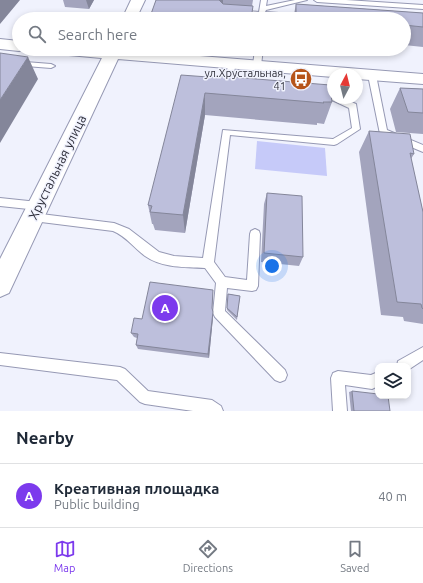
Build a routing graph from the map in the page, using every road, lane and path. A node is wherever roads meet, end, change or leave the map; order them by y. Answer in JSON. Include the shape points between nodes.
{"nodes":[{"id":1,"x":138,"y":0,"type":"edge"},
{"id":2,"x":264,"y":0,"type":"edge"},
{"id":3,"x":304,"y":0,"type":"edge"},
{"id":4,"x":317,"y":0,"type":"edge"},
{"id":5,"x":423,"y":7,"type":"edge"},
{"id":6,"x":132,"y":12,"type":"edge"},
{"id":7,"x":262,"y":12,"type":"edge"},
{"id":8,"x":268,"y":12,"type":"edge"},
{"id":9,"x":0,"y":44,"type":"edge"},
{"id":10,"x":12,"y":45,"type":"edge"},
{"id":11,"x":111,"y":56,"type":"edge"},
{"id":12,"x":163,"y":56,"type":"edge"},
{"id":13,"x":258,"y":57,"type":"edge"},
{"id":14,"x":0,"y":62,"type":"edge"},
{"id":15,"x":232,"y":63,"type":"junction"},
{"id":16,"x":51,"y":66,"type":"dead end"},
{"id":17,"x":372,"y":75,"type":"junction"},
{"id":18,"x":423,"y":79,"type":"edge"},
{"id":19,"x":242,"y":85,"type":"edge"},
{"id":20,"x":349,"y":104,"type":"edge"},
{"id":21,"x":423,"y":149,"type":"edge"},
{"id":22,"x":0,"y":202,"type":"edge"},
{"id":23,"x":35,"y":212,"type":"junction"},
{"id":24,"x":256,"y":234,"type":"dead end"},
{"id":25,"x":208,"y":263,"type":"junction"},
{"id":26,"x":222,"y":282,"type":"junction"},
{"id":27,"x":0,"y":285,"type":"edge"},
{"id":28,"x":423,"y":353,"type":"edge"},
{"id":29,"x":0,"y":358,"type":"edge"},
{"id":30,"x":408,"y":363,"type":"edge"},
{"id":31,"x":280,"y":375,"type":"dead end"},
{"id":32,"x":375,"y":380,"type":"edge"},
{"id":33,"x":216,"y":411,"type":"edge"},
{"id":34,"x":340,"y":411,"type":"edge"}],
"edges":[{"from":1,"to":6,"type":"street"},
{"from":2,"to":7,"type":"lane"},
{"from":3,"to":8,"type":"lane"},
{"from":4,"to":5,"type":"lane"},
{"from":9,"to":10,"type":"street"},
{"from":11,"to":23,"type":"street","name":"Хрустальная улица"},
{"from":12,"to":15,"type":"street"},
{"from":13,"to":15,"type":"street"},
{"from":13,"to":17,"type":"street"},
{"from":14,"to":16,"type":"lane"},
{"from":15,"to":19,"type":"lane","via":[[228,84]]},
{"from":17,"to":18,"type":"street"},
{"from":17,"to":21,"type":"lane","via":[[383,132]]},
{"from":20,"to":25,"type":"lane","via":[[353,106],[356,129],[334,142],[226,132]]},
{"from":22,"to":23,"type":"lane"},
{"from":23,"to":25,"type":"lane","via":[[114,227],[161,258]]},
{"from":23,"to":27,"type":"street","name":"Хрустальная улица"},
{"from":24,"to":26,"type":"lane","via":[[252,286]]},
{"from":25,"to":26,"type":"lane"},
{"from":26,"to":31,"type":"lane","via":[[219,313]]},
{"from":28,"to":30,"type":"lane"},
{"from":29,"to":33,"type":"lane","via":[[120,374],[145,397],[212,407]]},
{"from":32,"to":34,"type":"lane","via":[[338,378]]}]}
